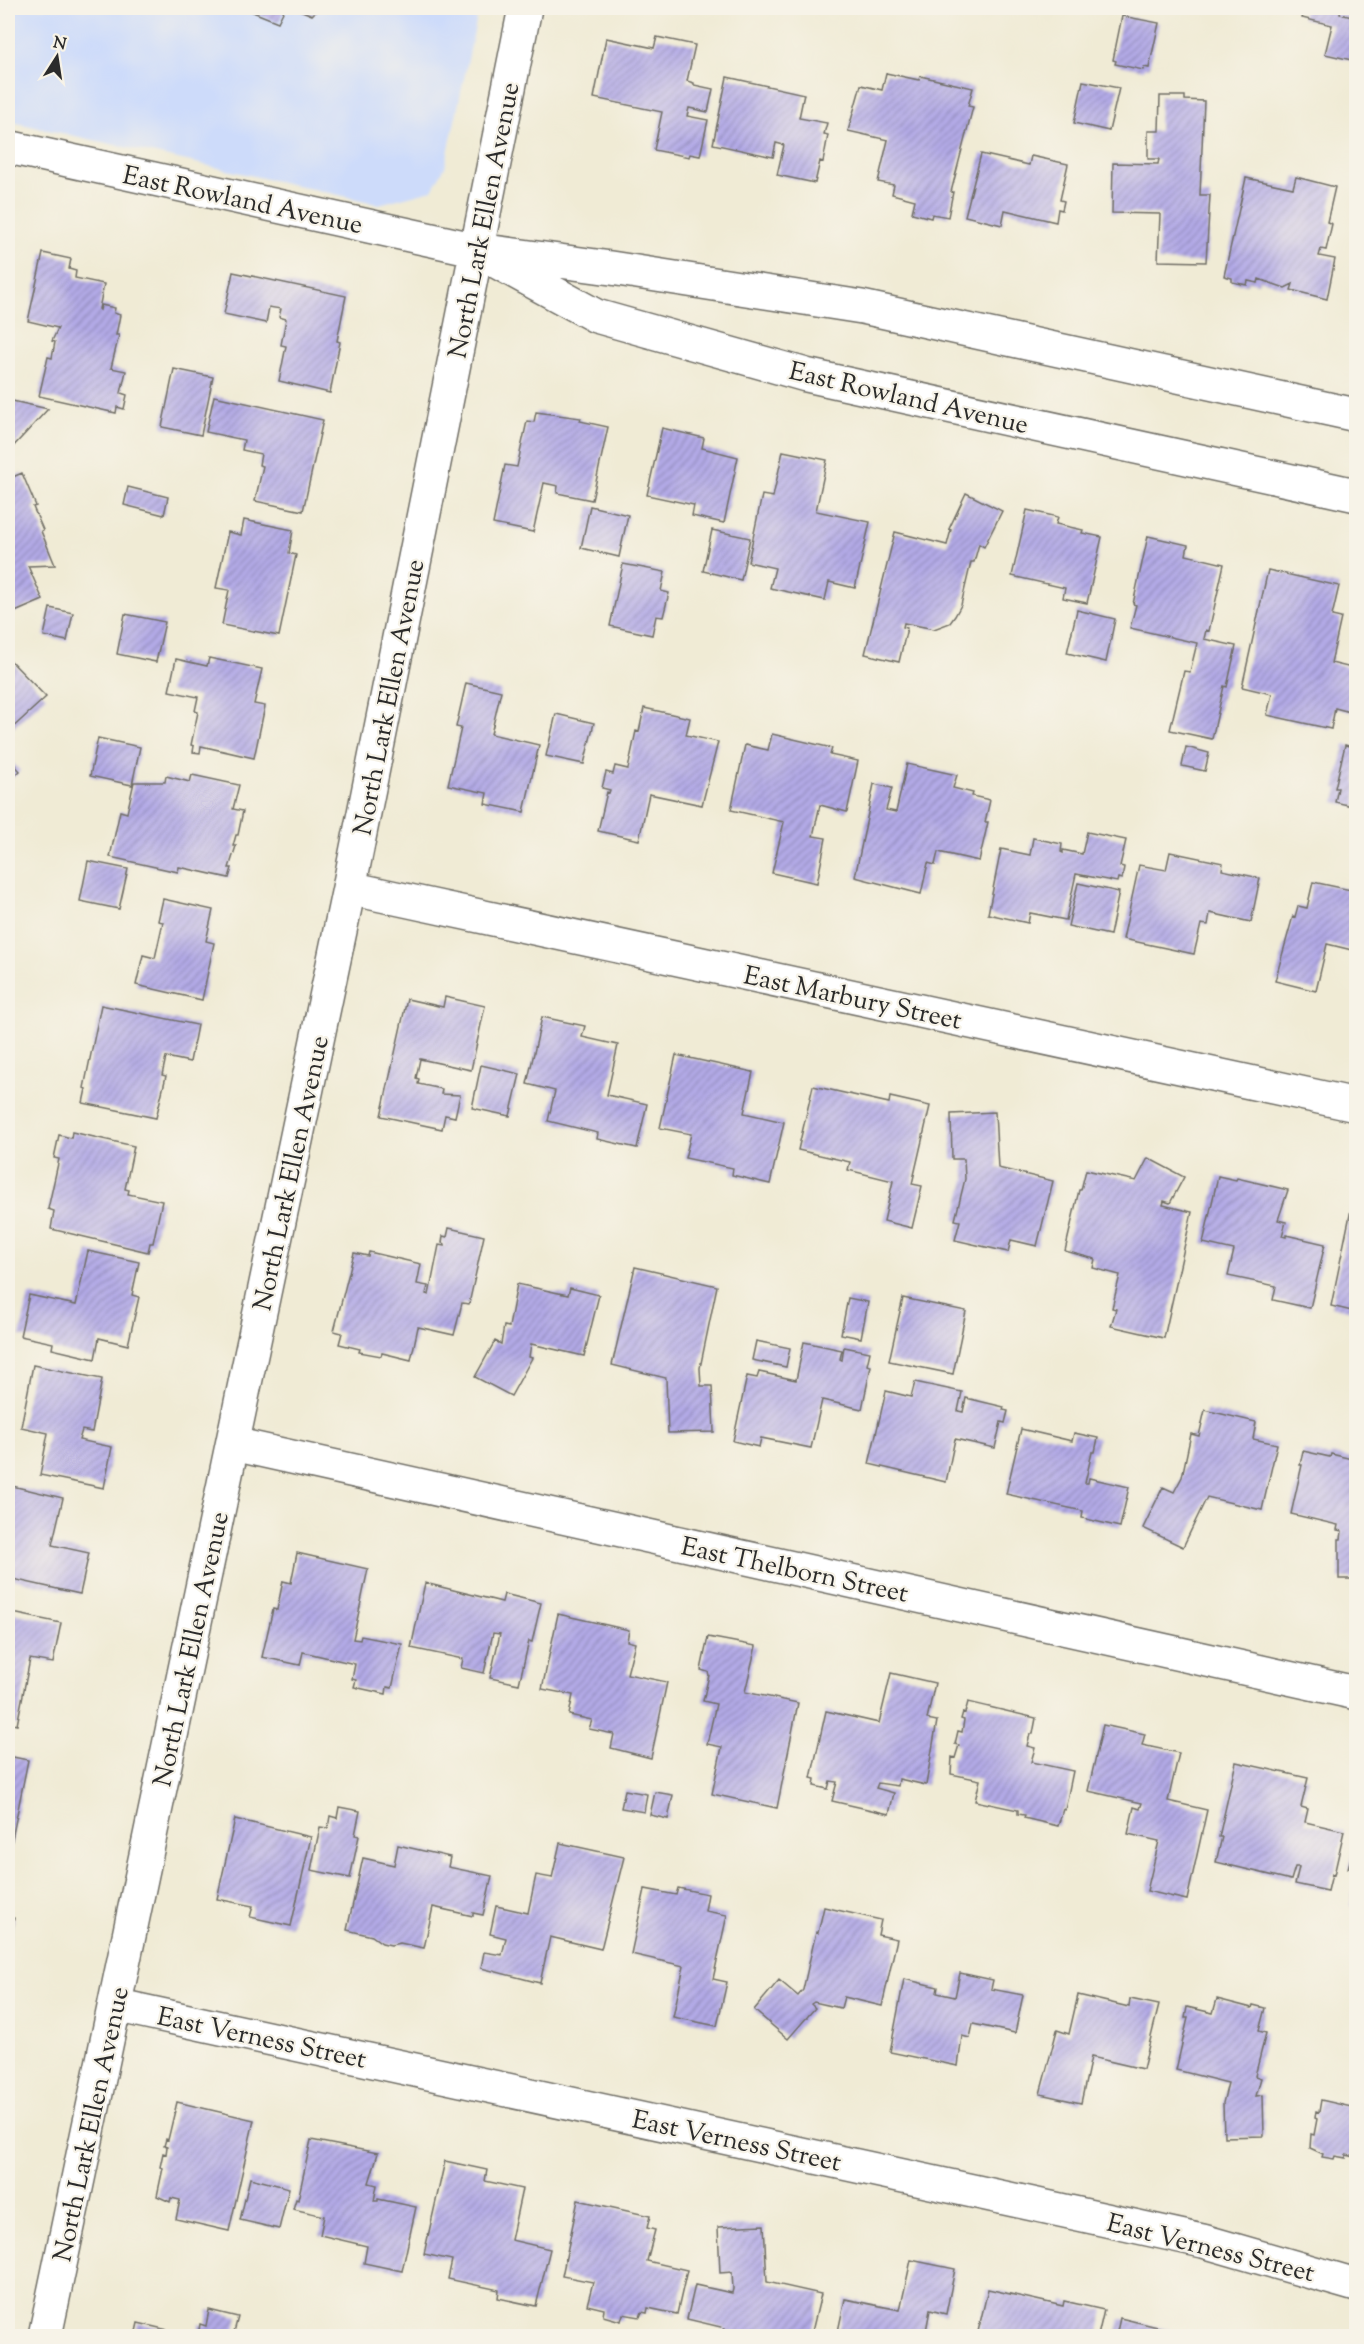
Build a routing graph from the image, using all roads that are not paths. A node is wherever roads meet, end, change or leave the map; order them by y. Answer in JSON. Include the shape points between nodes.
{"nodes":[{"id":1,"x":525,"y":8,"type":"edge"},
{"id":2,"x":8,"y":147,"type":"edge"},
{"id":3,"x":478,"y":250,"type":"junction"},
{"id":4,"x":1356,"y":415,"type":"edge"},
{"id":5,"x":1356,"y":495,"type":"edge"},
{"id":6,"x":349,"y":888,"type":"junction"},
{"id":7,"x":1356,"y":1105,"type":"edge"},
{"id":8,"x":233,"y":1444,"type":"junction"},
{"id":9,"x":1356,"y":1693,"type":"edge"},
{"id":10,"x":114,"y":2005,"type":"junction"},
{"id":11,"x":1356,"y":2285,"type":"edge"},
{"id":12,"x":45,"y":2337,"type":"edge"}],
"edges":[{"from":1,"to":3,"type":"street","name":"North Lark Ellen Avenue"},
{"from":2,"to":3,"type":"street","name":"East Rowland Avenue"},
{"from":3,"to":4,"type":"street","name":"East Rowland Avenue","via":[[862,307]]},
{"from":3,"to":5,"type":"street","name":"East Rowland Avenue","via":[[596,316],[783,369]]},
{"from":3,"to":6,"type":"street","name":"North Lark Ellen Avenue"},
{"from":6,"to":7,"type":"street","name":"East Marbury Street"},
{"from":6,"to":8,"type":"street","name":"North Lark Ellen Avenue"},
{"from":8,"to":9,"type":"street","name":"East Thelborn Street"},
{"from":8,"to":10,"type":"street","name":"North Lark Ellen Avenue"},
{"from":10,"to":11,"type":"street","name":"East Verness Street","via":[[1203,2241]]},
{"from":10,"to":12,"type":"street","name":"North Lark Ellen Avenue"}]}
